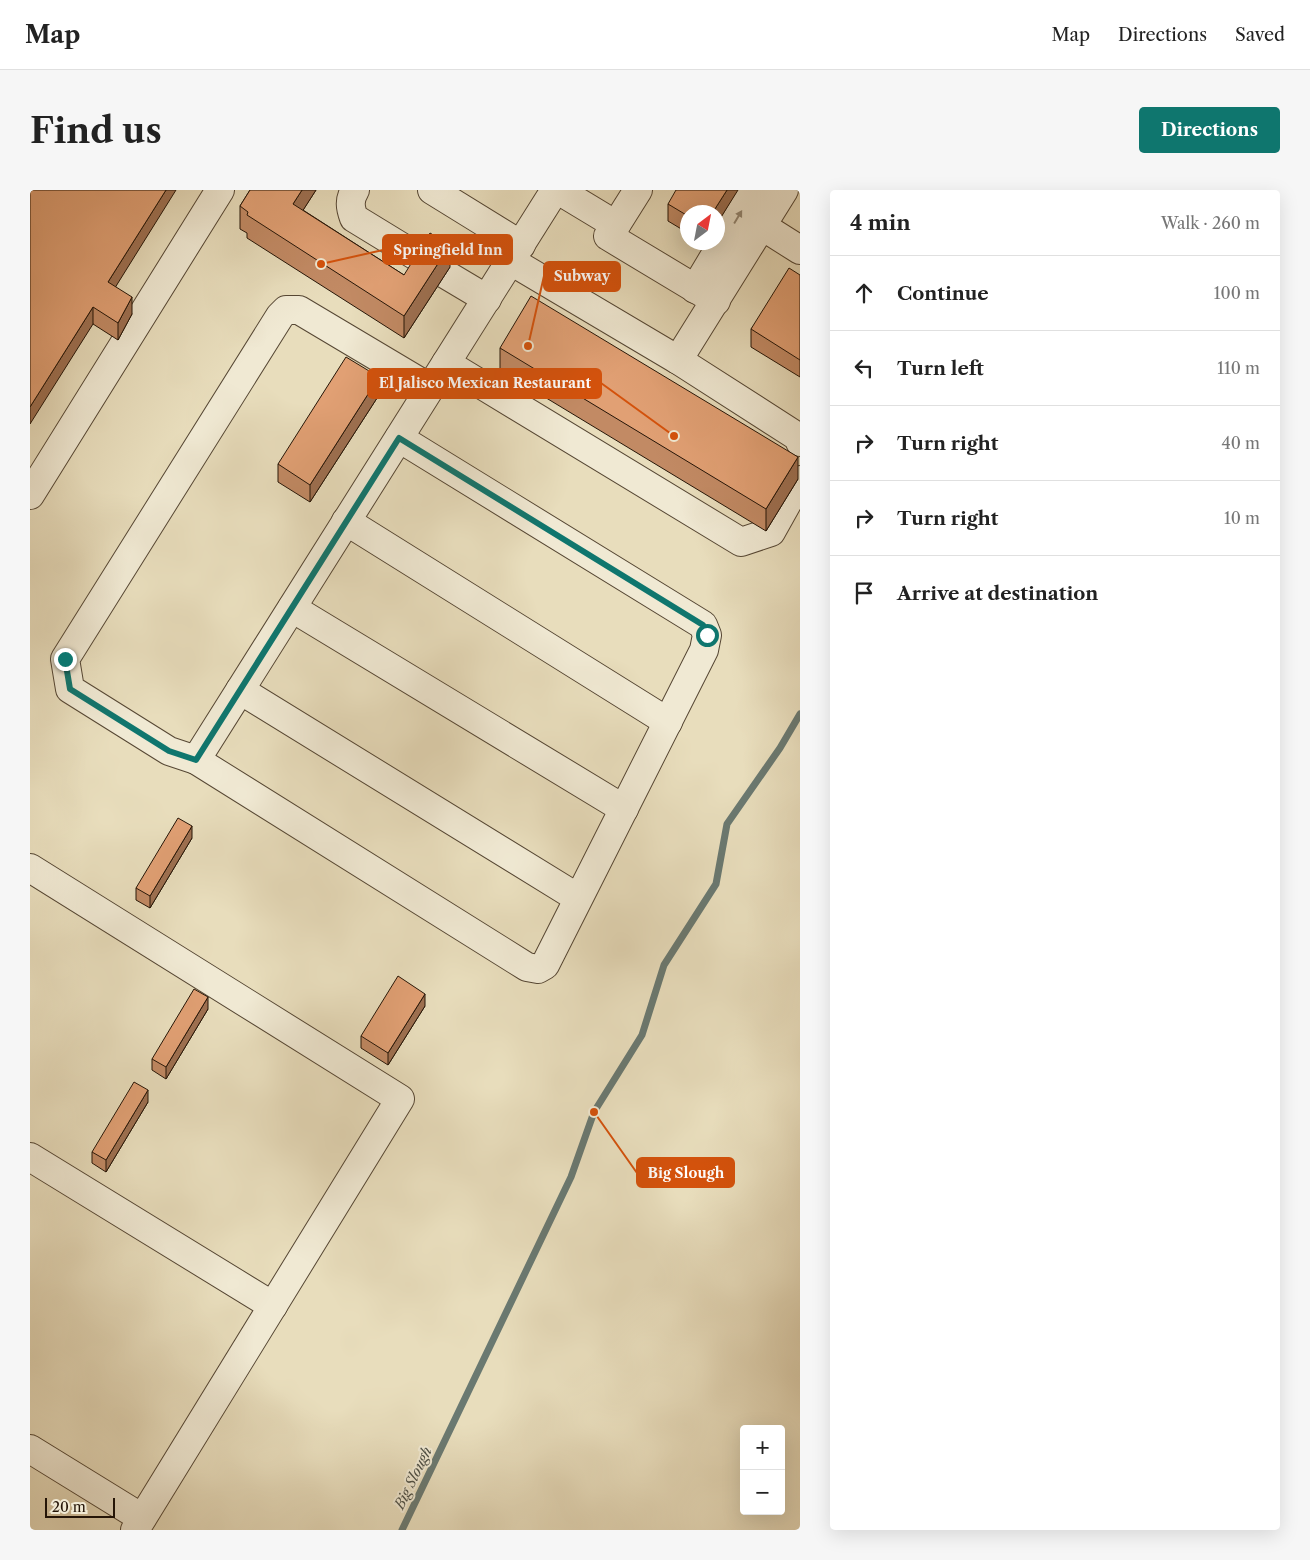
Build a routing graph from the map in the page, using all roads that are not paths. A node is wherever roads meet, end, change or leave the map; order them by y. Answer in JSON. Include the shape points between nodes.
{"nodes":[{"id":1,"x":220,"y":190,"type":"edge"},
{"id":2,"x":355,"y":190,"type":"edge"},
{"id":3,"x":432,"y":190,"type":"edge"},
{"id":4,"x":557,"y":190,"type":"edge"},
{"id":5,"x":638,"y":190,"type":"edge"},
{"id":6,"x":754,"y":190,"type":"edge"},
{"id":7,"x":784,"y":190,"type":"edge"},
{"id":8,"x":616,"y":225,"type":"junction"},
{"id":9,"x":762,"y":226,"type":"junction"},
{"id":10,"x":800,"y":250,"type":"edge"},
{"id":11,"x":516,"y":253,"type":"junction"},
{"id":12,"x":705,"y":295,"type":"junction"},
{"id":13,"x":486,"y":299,"type":"junction"},
{"id":14,"x":678,"y":360,"type":"junction"},
{"id":15,"x":446,"y":363,"type":"junction"},
{"id":16,"x":430,"y":388,"type":"junction"},
{"id":17,"x":399,"y":438,"type":"junction"},
{"id":18,"x":800,"y":442,"type":"edge"},
{"id":19,"x":800,"y":480,"type":"edge"},
{"id":20,"x":30,"y":495,"type":"edge"},
{"id":21,"x":346,"y":521,"type":"junction"},
{"id":22,"x":292,"y":608,"type":"junction"},
{"id":23,"x":240,"y":690,"type":"junction"},
{"id":24,"x":668,"y":722,"type":"junction"},
{"id":25,"x":196,"y":760,"type":"junction"},
{"id":26,"x":624,"y":808,"type":"junction"},
{"id":27,"x":30,"y":868,"type":"edge"},
{"id":28,"x":578,"y":898,"type":"junction"},
{"id":29,"x":30,"y":1157,"type":"edge"},
{"id":30,"x":273,"y":1306,"type":"junction"},
{"id":31,"x":30,"y":1449,"type":"edge"},
{"id":32,"x":139,"y":1524,"type":"edge"}],
"edges":[{"from":1,"to":20,"type":"lane"},
{"from":2,"to":13,"type":"lane","via":[[350,206],[354,218]]},
{"from":3,"to":11,"type":"lane"},
{"from":4,"to":8,"type":"lane"},
{"from":4,"to":11,"type":"lane"},
{"from":5,"to":8,"type":"lane"},
{"from":12,"to":6,"type":"lane","one_way":true},
{"from":7,"to":9,"type":"lane"},
{"from":8,"to":12,"type":"lane","via":[[608,236]]},
{"from":9,"to":10,"type":"lane"},
{"from":9,"to":12,"type":"lane"},
{"from":11,"to":13,"type":"lane"},
{"from":11,"to":14,"type":"lane"},
{"from":12,"to":14,"type":"lane"},
{"from":13,"to":15,"type":"lane"},
{"from":14,"to":18,"type":"lane","via":[[798,436]]},
{"from":15,"to":16,"type":"lane"},
{"from":15,"to":19,"type":"lane","via":[[741,542],[771,532]]},
{"from":16,"to":17,"type":"lane"},
{"from":16,"to":25,"type":"lane","via":[[299,310],[286,310],[280,316],[65,659],[70,689],[169,751]]},
{"from":17,"to":21,"type":"lane"},
{"from":17,"to":24,"type":"lane","via":[[703,625],[707,635],[704,650]]},
{"from":21,"to":22,"type":"lane"},
{"from":21,"to":24,"type":"lane"},
{"from":22,"to":23,"type":"lane"},
{"from":22,"to":26,"type":"lane"},
{"from":23,"to":25,"type":"lane"},
{"from":23,"to":28,"type":"lane"},
{"from":24,"to":26,"type":"lane"},
{"from":25,"to":28,"type":"lane","via":[[528,967],[538,969],[545,964]]},
{"from":26,"to":28,"type":"lane"},
{"from":27,"to":30,"type":"lane","via":[[400,1099]]},
{"from":29,"to":30,"type":"lane"},
{"from":30,"to":32,"type":"lane"},
{"from":31,"to":32,"type":"lane"}]}
